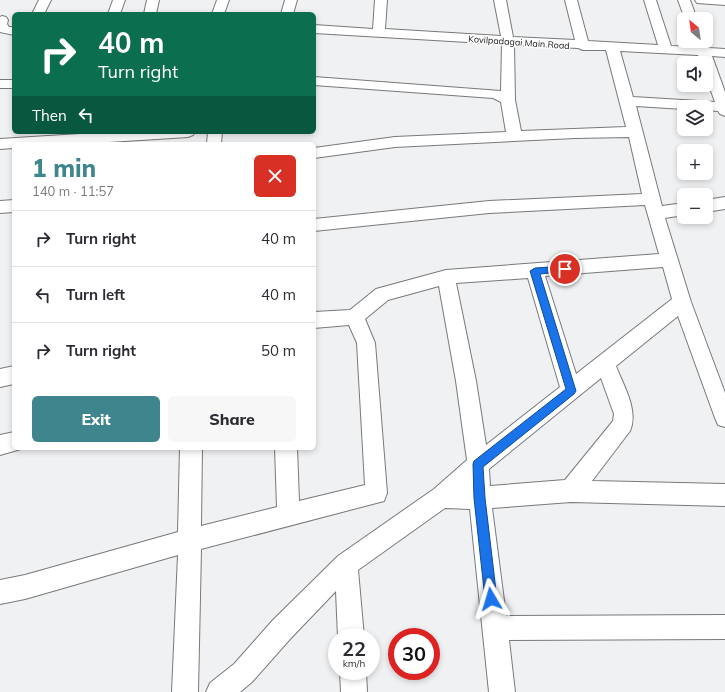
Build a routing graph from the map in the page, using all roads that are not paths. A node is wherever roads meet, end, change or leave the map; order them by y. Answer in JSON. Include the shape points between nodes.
{"nodes":[{"id":1,"x":45,"y":0,"type":"edge"},
{"id":2,"x":119,"y":0,"type":"edge"},
{"id":3,"x":154,"y":0,"type":"edge"},
{"id":4,"x":223,"y":0,"type":"edge"},
{"id":5,"x":291,"y":0,"type":"edge"},
{"id":6,"x":381,"y":0,"type":"edge"},
{"id":7,"x":500,"y":0,"type":"edge"},
{"id":8,"x":571,"y":0,"type":"edge"},
{"id":9,"x":650,"y":0,"type":"edge"},
{"id":10,"x":684,"y":0,"type":"edge"},
{"id":11,"x":701,"y":0,"type":"edge"},
{"id":12,"x":725,"y":1,"type":"edge"},
{"id":13,"x":39,"y":12,"type":"edge"},
{"id":14,"x":115,"y":12,"type":"edge"},
{"id":15,"x":151,"y":12,"type":"edge"},
{"id":16,"x":219,"y":12,"type":"edge"},
{"id":17,"x":288,"y":12,"type":"edge"},
{"id":18,"x":688,"y":12,"type":"edge"},
{"id":19,"x":5,"y":20,"type":"edge"},
{"id":20,"x":316,"y":29,"type":"edge"},
{"id":21,"x":12,"y":31,"type":"edge"},
{"id":22,"x":379,"y":33,"type":"junction"},
{"id":23,"x":508,"y":41,"type":"junction"},
{"id":24,"x":583,"y":46,"type":"junction"},
{"id":25,"x":612,"y":47,"type":"junction"},
{"id":26,"x":689,"y":48,"type":"edge"},
{"id":27,"x":701,"y":48,"type":"edge"},
{"id":28,"x":705,"y":48,"type":"edge"},
{"id":29,"x":666,"y":50,"type":"junction"},
{"id":30,"x":725,"y":53,"type":"edge"},
{"id":31,"x":316,"y":82,"type":"edge"},
{"id":32,"x":0,"y":84,"type":"edge"},
{"id":33,"x":12,"y":84,"type":"edge"},
{"id":34,"x":508,"y":100,"type":"junction"},
{"id":35,"x":628,"y":101,"type":"junction"},
{"id":36,"x":725,"y":108,"type":"edge"},
{"id":37,"x":634,"y":132,"type":"junction"},
{"id":38,"x":157,"y":134,"type":"edge"},
{"id":39,"x":514,"y":136,"type":"junction"},
{"id":40,"x":31,"y":142,"type":"edge"},
{"id":41,"x":12,"y":143,"type":"edge"},
{"id":42,"x":0,"y":144,"type":"edge"},
{"id":43,"x":316,"y":153,"type":"edge"},
{"id":44,"x":725,"y":203,"type":"edge"},
{"id":45,"x":713,"y":205,"type":"edge"},
{"id":46,"x":12,"y":206,"type":"edge"},
{"id":47,"x":654,"y":206,"type":"junction"},
{"id":48,"x":0,"y":207,"type":"edge"},
{"id":49,"x":677,"y":208,"type":"edge"},
{"id":50,"x":316,"y":225,"type":"edge"},
{"id":51,"x":670,"y":260,"type":"junction"},
{"id":52,"x":535,"y":271,"type":"junction"},
{"id":53,"x":446,"y":277,"type":"junction"},
{"id":54,"x":683,"y":301,"type":"junction"},
{"id":55,"x":354,"y":317,"type":"junction"},
{"id":56,"x":316,"y":320,"type":"edge"},
{"id":57,"x":605,"y":363,"type":"junction"},
{"id":58,"x":12,"y":375,"type":"edge"},
{"id":59,"x":0,"y":378,"type":"edge"},
{"id":60,"x":571,"y":391,"type":"junction"},
{"id":61,"x":725,"y":418,"type":"edge"},
{"id":62,"x":12,"y":442,"type":"edge"},
{"id":63,"x":0,"y":445,"type":"edge"},
{"id":64,"x":191,"y":450,"type":"edge"},
{"id":65,"x":286,"y":450,"type":"edge"},
{"id":66,"x":478,"y":464,"type":"junction"},
{"id":67,"x":571,"y":491,"type":"junction"},
{"id":68,"x":725,"y":494,"type":"edge"},
{"id":69,"x":442,"y":496,"type":"junction"},
{"id":70,"x":480,"y":498,"type":"junction"},
{"id":71,"x":288,"y":515,"type":"junction"},
{"id":72,"x":190,"y":540,"type":"junction"},
{"id":73,"x":346,"y":564,"type":"junction"},
{"id":74,"x":0,"y":592,"type":"edge"},
{"id":75,"x":725,"y":626,"type":"edge"},
{"id":76,"x":350,"y":628,"type":"edge"},
{"id":77,"x":494,"y":628,"type":"junction"},
{"id":78,"x":353,"y":680,"type":"edge"},
{"id":79,"x":242,"y":682,"type":"edge"},
{"id":80,"x":185,"y":692,"type":"edge"},
{"id":81,"x":219,"y":692,"type":"edge"},
{"id":82,"x":354,"y":692,"type":"edge"},
{"id":83,"x":502,"y":692,"type":"edge"}],
"edges":[{"from":1,"to":13,"type":"street"},
{"from":2,"to":14,"type":"street"},
{"from":3,"to":15,"type":"street"},
{"from":4,"to":16,"type":"street"},
{"from":5,"to":17,"type":"street"},
{"from":6,"to":22,"type":"street"},
{"from":7,"to":23,"type":"street"},
{"from":8,"to":24,"type":"street"},
{"from":9,"to":29,"type":"street"},
{"from":10,"to":18,"type":"street"},
{"from":11,"to":12,"type":"street"},
{"from":19,"to":21,"type":"street","via":[[1,24],[3,29]]},
{"from":20,"to":22,"type":"street","name":"Kovilpadagai Main Road"},
{"from":22,"to":23,"type":"street","name":"Kovilpadagai Main Road"},
{"from":23,"to":24,"type":"street","name":"Kovilpadagai Main Road"},
{"from":23,"to":34,"type":"street"},
{"from":24,"to":25,"type":"street","name":"Kovilpadagai Main Road"},
{"from":25,"to":29,"type":"street","name":"Kovilpadagai Main Road"},
{"from":25,"to":35,"type":"street"},
{"from":26,"to":29,"type":"street","name":"Kovilpadagai Main Road"},
{"from":27,"to":36,"type":"street"},
{"from":28,"to":30,"type":"street","name":"Kovilpadagai Main Road"},
{"from":31,"to":34,"type":"street","via":[[496,94]]},
{"from":32,"to":33,"type":"street"},
{"from":34,"to":39,"type":"street"},
{"from":35,"to":36,"type":"street"},
{"from":35,"to":37,"type":"street"},
{"from":37,"to":39,"type":"street"},
{"from":37,"to":47,"type":"street"},
{"from":38,"to":40,"type":"street"},
{"from":39,"to":43,"type":"street","via":[[395,142]]},
{"from":41,"to":42,"type":"street"},
{"from":44,"to":45,"type":"street"},
{"from":46,"to":48,"type":"street"},
{"from":47,"to":49,"type":"street"},
{"from":47,"to":50,"type":"street","via":[[489,207]]},
{"from":47,"to":51,"type":"street"},
{"from":51,"to":52,"type":"street"},
{"from":51,"to":54,"type":"street"},
{"from":52,"to":53,"type":"street"},
{"from":52,"to":60,"type":"street"},
{"from":53,"to":55,"type":"street","via":[[382,294]]},
{"from":53,"to":66,"type":"street","via":[[466,381]]},
{"from":54,"to":57,"type":"street"},
{"from":54,"to":61,"type":"street"},
{"from":55,"to":56,"type":"street"},
{"from":55,"to":71,"type":"street","via":[[366,343],[376,493]]},
{"from":57,"to":60,"type":"street"},
{"from":57,"to":67,"type":"street","via":[[624,414],[623,424]]},
{"from":58,"to":59,"type":"street"},
{"from":60,"to":66,"type":"street"},
{"from":62,"to":63,"type":"street"},
{"from":64,"to":72,"type":"street"},
{"from":65,"to":71,"type":"street"},
{"from":66,"to":69,"type":"street"},
{"from":66,"to":70,"type":"street"},
{"from":67,"to":68,"type":"street"},
{"from":67,"to":70,"type":"street"},
{"from":69,"to":70,"type":"street"},
{"from":69,"to":73,"type":"street"},
{"from":70,"to":77,"type":"street"},
{"from":71,"to":72,"type":"street"},
{"from":72,"to":74,"type":"street"},
{"from":72,"to":80,"type":"street"},
{"from":73,"to":76,"type":"street"},
{"from":73,"to":79,"type":"street","via":[[282,629]]},
{"from":75,"to":77,"type":"street"},
{"from":77,"to":83,"type":"street"},
{"from":78,"to":82,"type":"street"},
{"from":79,"to":81,"type":"street"}]}
